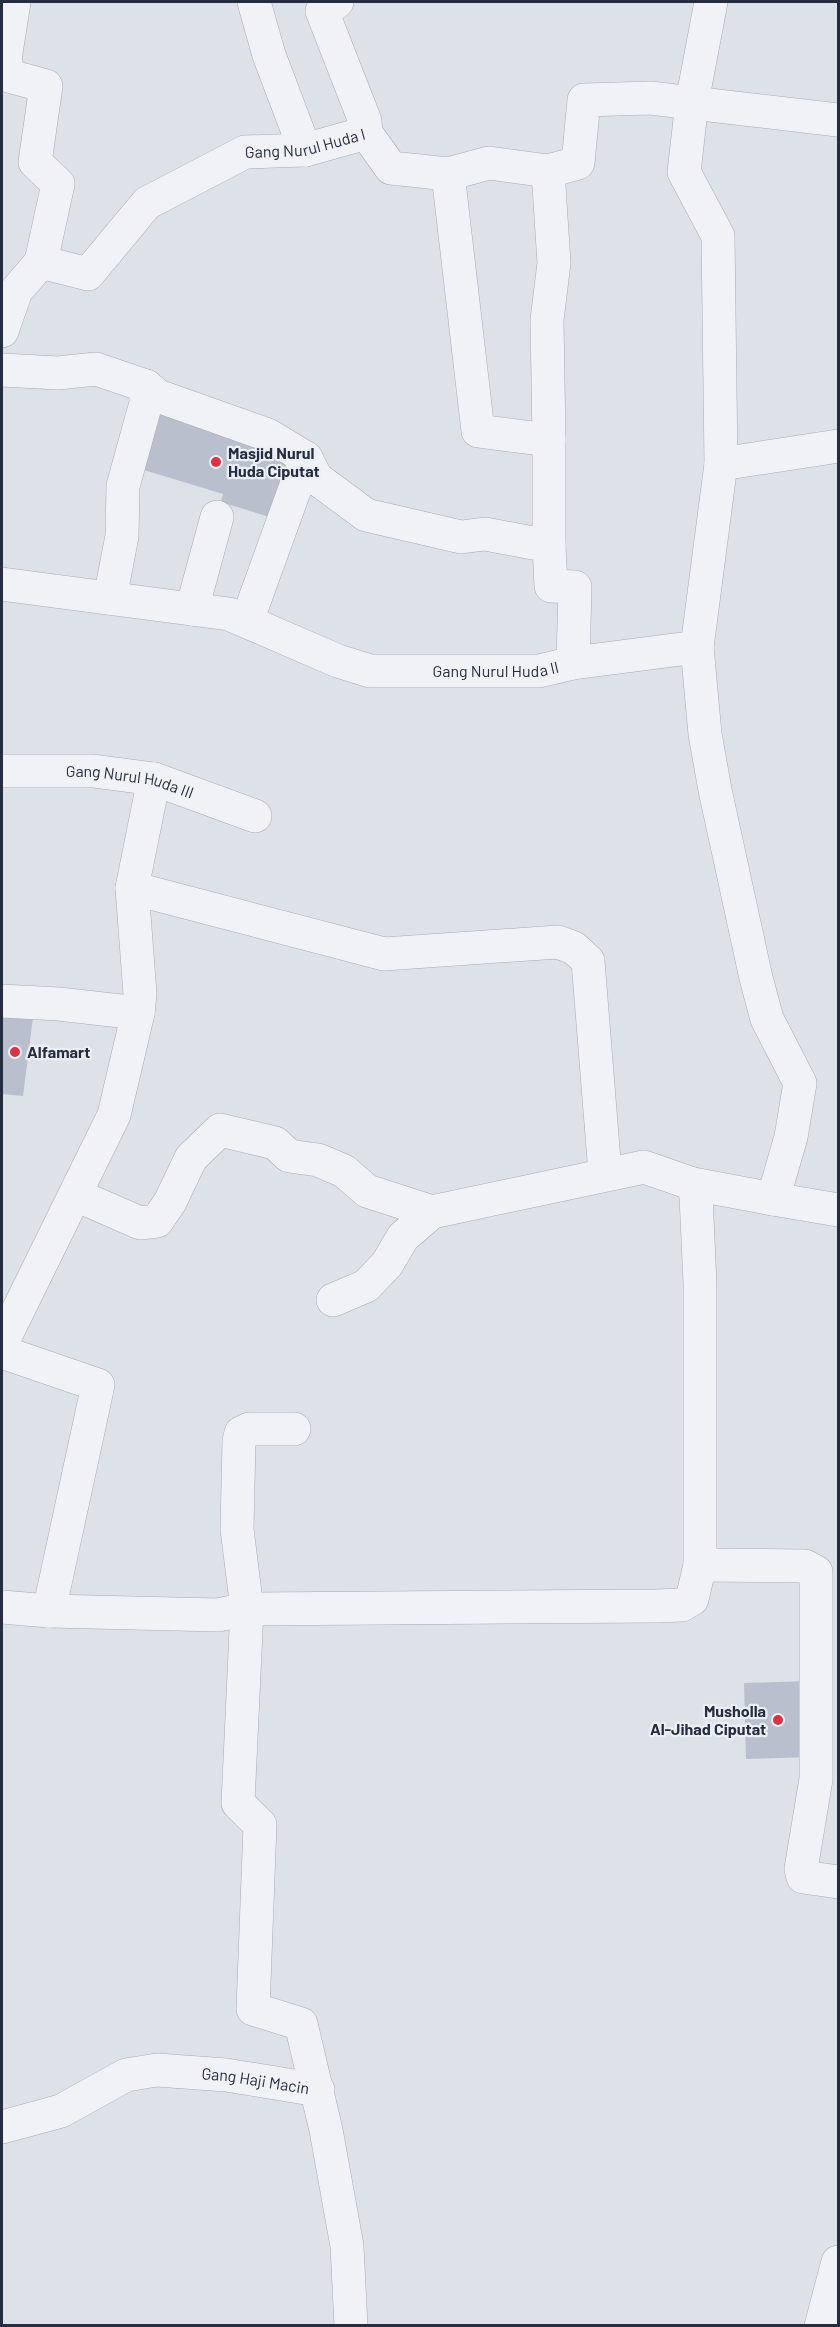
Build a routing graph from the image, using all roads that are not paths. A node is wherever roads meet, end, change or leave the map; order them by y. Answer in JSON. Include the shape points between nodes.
{"nodes":[{"id":1,"x":14,"y":2,"type":"edge"},
{"id":2,"x":254,"y":2,"type":"edge"},
{"id":3,"x":337,"y":2,"type":"edge"},
{"id":4,"x":711,"y":2,"type":"edge"},
{"id":5,"x":692,"y":102,"type":"junction"},
{"id":6,"x":838,"y":120,"type":"edge"},
{"id":7,"x":366,"y":133,"type":"junction"},
{"id":8,"x":305,"y":150,"type":"junction"},
{"id":9,"x":548,"y":171,"type":"junction"},
{"id":10,"x":448,"y":174,"type":"junction"},
{"id":11,"x":41,"y":262,"type":"junction"},
{"id":12,"x":2,"y":331,"type":"edge"},
{"id":13,"x":2,"y":370,"type":"edge"},
{"id":14,"x":152,"y":391,"type":"junction"},
{"id":15,"x":549,"y":440,"type":"junction"},
{"id":16,"x":838,"y":446,"type":"edge"},
{"id":17,"x":306,"y":458,"type":"junction"},
{"id":18,"x":721,"y":464,"type":"junction"},
{"id":19,"x":218,"y":517,"type":"dead end"},
{"id":20,"x":549,"y":546,"type":"junction"},
{"id":21,"x":2,"y":584,"type":"edge"},
{"id":22,"x":110,"y":598,"type":"junction"},
{"id":23,"x":192,"y":609,"type":"junction"},
{"id":24,"x":247,"y":621,"type":"junction"},
{"id":25,"x":697,"y":647,"type":"junction"},
{"id":26,"x":573,"y":663,"type":"junction"},
{"id":27,"x":2,"y":771,"type":"edge"},
{"id":28,"x":154,"y":779,"type":"junction"},
{"id":29,"x":255,"y":816,"type":"dead end"},
{"id":30,"x":132,"y":888,"type":"junction"},
{"id":31,"x":2,"y":1001,"type":"edge"},
{"id":32,"x":138,"y":1013,"type":"junction"},
{"id":33,"x":605,"y":1173,"type":"junction"},
{"id":34,"x":693,"y":1184,"type":"junction"},
{"id":35,"x":76,"y":1195,"type":"junction"},
{"id":36,"x":773,"y":1199,"type":"junction"},
{"id":37,"x":838,"y":1210,"type":"edge"},
{"id":38,"x":432,"y":1212,"type":"junction"},
{"id":39,"x":333,"y":1300,"type":"dead end"},
{"id":40,"x":2,"y":1344,"type":"edge"},
{"id":41,"x":2,"y":1352,"type":"edge"},
{"id":42,"x":294,"y":1429,"type":"dead end"},
{"id":43,"x":700,"y":1565,"type":"junction"},
{"id":44,"x":827,"y":1598,"type":"edge"},
{"id":45,"x":2,"y":1607,"type":"edge"},
{"id":46,"x":247,"y":1609,"type":"junction"},
{"id":47,"x":49,"y":1611,"type":"junction"},
{"id":48,"x":838,"y":1882,"type":"edge"},
{"id":49,"x":318,"y":2090,"type":"junction"},
{"id":50,"x":2,"y":2127,"type":"edge"},
{"id":51,"x":838,"y":2262,"type":"edge"},
{"id":52,"x":351,"y":2325,"type":"edge"},
{"id":53,"x":821,"y":2325,"type":"edge"}],
"edges":[{"from":1,"to":11,"type":"street","via":[[4,60],[9,76],[46,86],[35,162],[58,184]]},
{"from":2,"to":8,"type":"street","via":[[268,56]]},
{"from":3,"to":7,"type":"street","via":[[322,11],[365,121]]},
{"from":4,"to":5,"type":"street"},
{"from":5,"to":6,"type":"street"},
{"from":5,"to":9,"type":"street","name":"Gang Nurul Huda I","via":[[650,98],[584,100],[578,163]]},
{"from":5,"to":18,"type":"street","via":[[684,172],[718,236]]},
{"from":7,"to":8,"type":"street","name":"Gang Nurul Huda I"},
{"from":7,"to":10,"type":"street","name":"Gang Nurul Huda I","via":[[391,168]]},
{"from":8,"to":11,"type":"street","name":"Gang Nurul Huda I","via":[[245,152],[147,203],[88,274]]},
{"from":9,"to":10,"type":"street","name":"Gang Nurul Huda I","via":[[489,163]]},
{"from":9,"to":15,"type":"street","via":[[554,263],[547,320]]},
{"from":10,"to":15,"type":"street","via":[[478,431]]},
{"from":11,"to":12,"type":"street","via":[[16,291]]},
{"from":13,"to":14,"type":"street","via":[[58,373],[96,369]]},
{"from":14,"to":17,"type":"street","via":[[268,435]]},
{"from":14,"to":22,"type":"street","via":[[123,486],[122,536]]},
{"from":15,"to":20,"type":"street"},
{"from":16,"to":18,"type":"street"},
{"from":17,"to":20,"type":"street","via":[[316,478],[366,516],[461,537],[485,534]]},
{"from":17,"to":24,"type":"street"},
{"from":18,"to":25,"type":"street"},
{"from":19,"to":23,"type":"street"},
{"from":20,"to":26,"type":"street","via":[[551,586],[575,587]]},
{"from":21,"to":22,"type":"street","name":"Gang Nurul Huda II"},
{"from":22,"to":23,"type":"street","name":"Gang Nurul Huda II"},
{"from":23,"to":24,"type":"street","name":"Gang Nurul Huda II","via":[[229,614]]},
{"from":24,"to":26,"type":"street","name":"Gang Nurul Huda II","via":[[370,671],[539,671]]},
{"from":25,"to":26,"type":"street","name":"Gang Nurul Huda II"},
{"from":25,"to":36,"type":"street","via":[[705,734],[756,978],[767,1019],[800,1083],[791,1137]]},
{"from":27,"to":28,"type":"street","name":"Gang Nurul Huda III","via":[[93,771]]},
{"from":28,"to":29,"type":"street","name":"Gang Nurul Huda III"},
{"from":28,"to":30,"type":"street"},
{"from":30,"to":32,"type":"street"},
{"from":30,"to":33,"type":"street","via":[[384,954],[558,942],[574,948],[588,961]]},
{"from":31,"to":32,"type":"street"},
{"from":32,"to":35,"type":"street","via":[[114,1115]]},
{"from":33,"to":34,"type":"street","via":[[644,1167]]},
{"from":33,"to":38,"type":"street"},
{"from":34,"to":36,"type":"street"},
{"from":34,"to":43,"type":"street","via":[[700,1283]]},
{"from":35,"to":38,"type":"street","via":[[140,1223],[157,1221],[191,1158],[220,1130],[275,1143],[289,1156],[318,1160],[344,1171],[367,1191]]},
{"from":35,"to":40,"type":"street"},
{"from":36,"to":37,"type":"street"},
{"from":38,"to":39,"type":"street","via":[[403,1237],[387,1264],[366,1286]]},
{"from":41,"to":47,"type":"street","via":[[98,1385]]},
{"from":42,"to":46,"type":"street","via":[[249,1429],[241,1433],[238,1442],[237,1529]]},
{"from":43,"to":44,"type":"street","via":[[805,1566],[816,1572]]},
{"from":43,"to":46,"type":"street","via":[[692,1599],[682,1605]]},
{"from":44,"to":48,"type":"street","via":[[816,1779],[801,1869],[803,1877]]},
{"from":45,"to":47,"type":"street"},
{"from":46,"to":47,"type":"street","via":[[218,1615]]},
{"from":46,"to":49,"type":"street","via":[[238,1803],[260,1825],[253,2009],[301,2024]]},
{"from":49,"to":50,"type":"street","name":"Gang Haji Macin","via":[[226,2075],[157,2070],[126,2075],[61,2111]]},
{"from":49,"to":52,"type":"street","name":"Gang Haji Macin","via":[[347,2246]]},
{"from":51,"to":53,"type":"street"}]}
